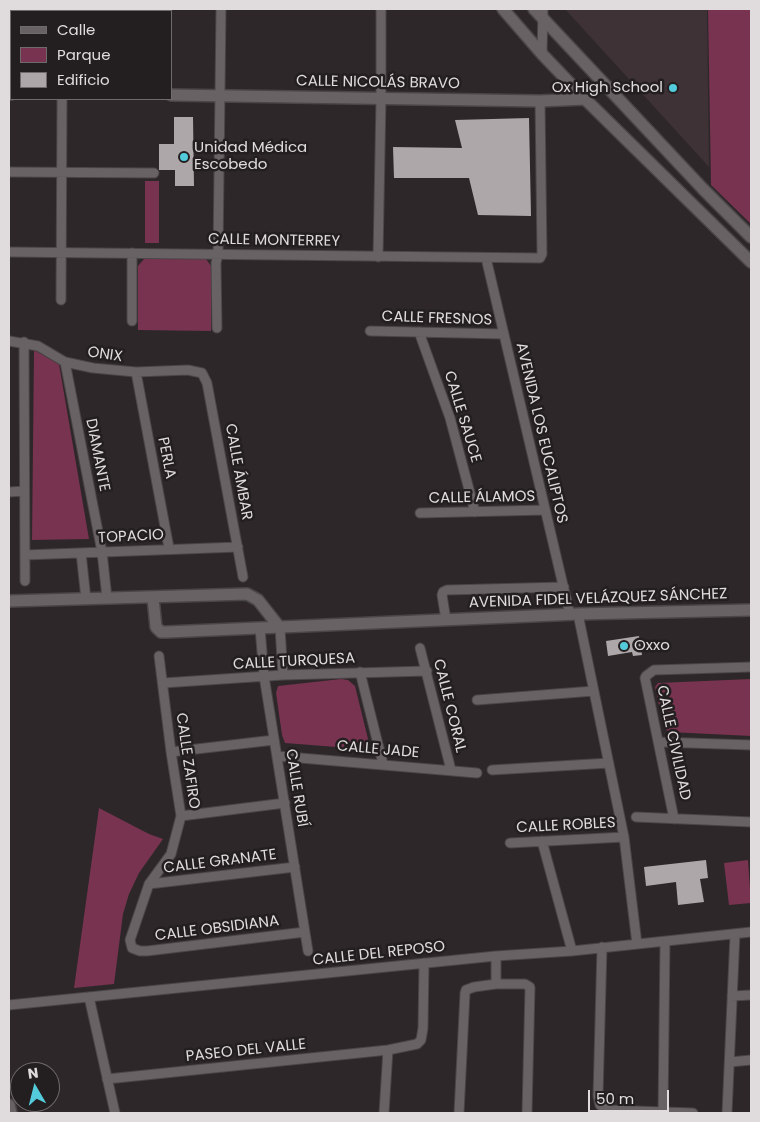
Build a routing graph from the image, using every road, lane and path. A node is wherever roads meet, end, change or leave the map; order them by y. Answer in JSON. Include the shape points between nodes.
{"nodes":[{"id":1,"x":221,"y":9,"type":"edge"},
{"id":2,"x":381,"y":9,"type":"edge"},
{"id":3,"x":503,"y":9,"type":"edge"},
{"id":4,"x":534,"y":9,"type":"edge"},
{"id":5,"x":543,"y":13,"type":"edge"},
{"id":6,"x":542,"y":54,"type":"junction"},
{"id":7,"x":172,"y":96,"type":"edge"},
{"id":8,"x":220,"y":96,"type":"junction"},
{"id":9,"x":381,"y":99,"type":"junction"},
{"id":10,"x":585,"y":99,"type":"junction"},
{"id":11,"x":62,"y":100,"type":"edge"},
{"id":12,"x":540,"y":101,"type":"junction"},
{"id":13,"x":9,"y":172,"type":"edge"},
{"id":14,"x":61,"y":172,"type":"junction"},
{"id":15,"x":154,"y":173,"type":"dead end"},
{"id":16,"x":751,"y":237,"type":"edge"},
{"id":17,"x":9,"y":252,"type":"edge"},
{"id":18,"x":61,"y":252,"type":"junction"},
{"id":19,"x":132,"y":253,"type":"junction"},
{"id":20,"x":218,"y":254,"type":"junction"},
{"id":21,"x":378,"y":257,"type":"junction"},
{"id":22,"x":486,"y":258,"type":"junction"},
{"id":23,"x":751,"y":262,"type":"edge"},
{"id":24,"x":61,"y":300,"type":"dead end"},
{"id":25,"x":132,"y":320,"type":"dead end"},
{"id":26,"x":217,"y":328,"type":"dead end"},
{"id":27,"x":370,"y":331,"type":"dead end"},
{"id":28,"x":419,"y":332,"type":"junction"},
{"id":29,"x":504,"y":334,"type":"junction"},
{"id":30,"x":9,"y":341,"type":"edge"},
{"id":31,"x":24,"y":342,"type":"junction"},
{"id":32,"x":65,"y":362,"type":"junction"},
{"id":33,"x":136,"y":372,"type":"junction"},
{"id":34,"x":202,"y":374,"type":"joint"},
{"id":35,"x":9,"y":492,"type":"edge"},
{"id":36,"x":24,"y":492,"type":"junction"},
{"id":37,"x":545,"y":510,"type":"junction"},
{"id":38,"x":475,"y":512,"type":"junction"},
{"id":39,"x":420,"y":513,"type":"dead end"},
{"id":40,"x":238,"y":546,"type":"junction"},
{"id":41,"x":169,"y":548,"type":"junction"},
{"id":42,"x":102,"y":552,"type":"junction"},
{"id":43,"x":81,"y":553,"type":"junction"},
{"id":44,"x":25,"y":554,"type":"junction"},
{"id":45,"x":243,"y":577,"type":"dead end"},
{"id":46,"x":25,"y":581,"type":"dead end"},
{"id":47,"x":564,"y":587,"type":"junction"},
{"id":48,"x":108,"y":598,"type":"junction"},
{"id":49,"x":153,"y":598,"type":"junction"},
{"id":50,"x":86,"y":599,"type":"junction"},
{"id":51,"x":9,"y":601,"type":"edge"},
{"id":52,"x":751,"y":610,"type":"edge"},
{"id":53,"x":574,"y":614,"type":"junction"},
{"id":54,"x":446,"y":620,"type":"junction"},
{"id":55,"x":260,"y":628,"type":"junction"},
{"id":56,"x":280,"y":628,"type":"junction"},
{"id":57,"x":420,"y":648,"type":"dead end"},
{"id":58,"x":159,"y":656,"type":"dead end"},
{"id":59,"x":751,"y":667,"type":"edge"},
{"id":60,"x":427,"y":671,"type":"junction"},
{"id":61,"x":360,"y":672,"type":"junction"},
{"id":62,"x":283,"y":675,"type":"junction"},
{"id":63,"x":264,"y":676,"type":"junction"},
{"id":64,"x":163,"y":683,"type":"junction"},
{"id":65,"x":594,"y":691,"type":"junction"},
{"id":66,"x":477,"y":700,"type":"dead end"},
{"id":67,"x":274,"y":740,"type":"junction"},
{"id":68,"x":658,"y":742,"type":"junction"},
{"id":69,"x":751,"y":745,"type":"edge"},
{"id":70,"x":171,"y":752,"type":"junction"},
{"id":71,"x":277,"y":756,"type":"junction"},
{"id":72,"x":609,"y":763,"type":"junction"},
{"id":73,"x":383,"y":764,"type":"junction"},
{"id":74,"x":451,"y":770,"type":"junction"},
{"id":75,"x":492,"y":770,"type":"dead end"},
{"id":76,"x":477,"y":773,"type":"dead end"},
{"id":77,"x":285,"y":803,"type":"junction"},
{"id":78,"x":181,"y":816,"type":"junction"},
{"id":79,"x":636,"y":817,"type":"dead end"},
{"id":80,"x":674,"y":819,"type":"junction"},
{"id":81,"x":751,"y":822,"type":"edge"},
{"id":82,"x":624,"y":837,"type":"junction"},
{"id":83,"x":542,"y":841,"type":"junction"},
{"id":84,"x":510,"y":843,"type":"dead end"},
{"id":85,"x":295,"y":867,"type":"junction"},
{"id":86,"x":148,"y":884,"type":"junction"},
{"id":87,"x":305,"y":932,"type":"junction"},
{"id":88,"x":751,"y":932,"type":"edge"},
{"id":89,"x":735,"y":934,"type":"junction"},
{"id":90,"x":664,"y":942,"type":"junction"},
{"id":91,"x":637,"y":944,"type":"junction"},
{"id":92,"x":132,"y":948,"type":"joint"},
{"id":93,"x":602,"y":948,"type":"junction"},
{"id":94,"x":308,"y":951,"type":"dead end"},
{"id":95,"x":572,"y":951,"type":"junction"},
{"id":96,"x":496,"y":956,"type":"junction"},
{"id":97,"x":424,"y":963,"type":"junction"},
{"id":98,"x":496,"y":984,"type":"junction"},
{"id":99,"x":751,"y":995,"type":"edge"},
{"id":100,"x":732,"y":996,"type":"junction"},
{"id":101,"x":89,"y":997,"type":"junction"},
{"id":102,"x":9,"y":1004,"type":"edge"},
{"id":103,"x":388,"y":1050,"type":"junction"},
{"id":104,"x":751,"y":1060,"type":"edge"},
{"id":105,"x":730,"y":1062,"type":"junction"},
{"id":106,"x":107,"y":1079,"type":"junction"},
{"id":107,"x":9,"y":1105,"type":"edge"},
{"id":108,"x":663,"y":1112,"type":"edge"},
{"id":109,"x":11,"y":1113,"type":"edge"},
{"id":110,"x":115,"y":1113,"type":"edge"},
{"id":111,"x":384,"y":1113,"type":"edge"},
{"id":112,"x":459,"y":1113,"type":"edge"},
{"id":113,"x":528,"y":1113,"type":"edge"},
{"id":114,"x":693,"y":1113,"type":"edge"},
{"id":115,"x":727,"y":1113,"type":"edge"}],
"edges":[{"from":1,"to":8,"type":"street"},
{"from":2,"to":9,"type":"street"},
{"from":3,"to":6,"type":"street"},
{"from":4,"to":5,"type":"street"},
{"from":5,"to":6,"type":"street"},
{"from":5,"to":16,"type":"street","via":[[703,189]]},
{"from":6,"to":10,"type":"street"},
{"from":7,"to":8,"type":"street","name":"CALLE NICOLÁS BRAVO"},
{"from":8,"to":9,"type":"street","name":"CALLE NICOLÁS BRAVO"},
{"from":8,"to":20,"type":"street"},
{"from":9,"to":12,"type":"street","name":"CALLE NICOLÁS BRAVO"},
{"from":9,"to":21,"type":"street"},
{"from":10,"to":12,"type":"street","name":"CALLE NICOLÁS BRAVO"},
{"from":10,"to":23,"type":"street"},
{"from":11,"to":14,"type":"street"},
{"from":12,"to":22,"type":"street","name":"CALLE MONTERREY","via":[[541,257]]},
{"from":13,"to":14,"type":"street"},
{"from":14,"to":15,"type":"street"},
{"from":14,"to":18,"type":"street"},
{"from":17,"to":18,"type":"street","name":"CALLE MONTERREY"},
{"from":18,"to":19,"type":"street","name":"CALLE MONTERREY"},
{"from":18,"to":24,"type":"street"},
{"from":19,"to":20,"type":"street","name":"CALLE MONTERREY"},
{"from":19,"to":25,"type":"street"},
{"from":20,"to":21,"type":"street","name":"CALLE MONTERREY"},
{"from":20,"to":26,"type":"street"},
{"from":21,"to":22,"type":"street","name":"CALLE MONTERREY"},
{"from":22,"to":29,"type":"street","name":"AVENIDA LOS EUCALIPTOS"},
{"from":27,"to":28,"type":"street","name":"CALLE FRESNOS"},
{"from":28,"to":29,"type":"street","name":"CALLE FRESNOS"},
{"from":28,"to":38,"type":"street","name":"CALLE SAUCE","via":[[450,418]]},
{"from":29,"to":37,"type":"street","name":"AVENIDA LOS EUCALIPTOS"},
{"from":30,"to":31,"type":"street","name":"ONIX"},
{"from":31,"to":32,"type":"street","name":"ONIX","via":[[38,346]]},
{"from":31,"to":36,"type":"street"},
{"from":32,"to":33,"type":"street","name":"ONIX"},
{"from":32,"to":42,"type":"street","name":"DIAMANTE"},
{"from":33,"to":34,"type":"street","name":"ONIX","via":[[188,370]]},
{"from":33,"to":41,"type":"street","name":"PERLA"},
{"from":34,"to":40,"type":"street","name":"CALLE ÁMBAR","via":[[208,383]]},
{"from":35,"to":36,"type":"street"},
{"from":36,"to":44,"type":"street"},
{"from":37,"to":38,"type":"street","name":"CALLE ÁLAMOS"},
{"from":37,"to":47,"type":"street","name":"AVENIDA LOS EUCALIPTOS"},
{"from":38,"to":39,"type":"street","name":"CALLE ÁLAMOS"},
{"from":40,"to":41,"type":"street","name":"TOPACIO"},
{"from":40,"to":45,"type":"street","name":"CALLE ÁMBAR"},
{"from":41,"to":42,"type":"street","name":"TOPACIO"},
{"from":42,"to":43,"type":"street","name":"TOPACIO"},
{"from":42,"to":48,"type":"street","name":"DIAMANTE"},
{"from":43,"to":44,"type":"street","name":"TOPACIO"},
{"from":43,"to":50,"type":"street"},
{"from":44,"to":46,"type":"street"},
{"from":47,"to":53,"type":"street","name":"AVENIDA LOS EUCALIPTOS"},
{"from":47,"to":54,"type":"street","name":"AVENIDA FIDEL VELÁZQUEZ SÁNCHEZ","via":[[446,590],[442,595]]},
{"from":48,"to":49,"type":"street"},
{"from":48,"to":50,"type":"street"},
{"from":49,"to":55,"type":"street","name":"AVENIDA FIDEL VELÁZQUEZ SÁNCHEZ","via":[[156,625],[161,632]]},
{"from":49,"to":56,"type":"street","via":[[249,595],[258,600]]},
{"from":50,"to":51,"type":"street"},
{"from":52,"to":53,"type":"street","name":"AVENIDA FIDEL VELÁZQUEZ SÁNCHEZ"},
{"from":53,"to":54,"type":"street","name":"AVENIDA FIDEL VELÁZQUEZ SÁNCHEZ"},
{"from":53,"to":65,"type":"street","name":"AVENIDA LOS EUCALIPTOS"},
{"from":54,"to":56,"type":"street","name":"AVENIDA FIDEL VELÁZQUEZ SÁNCHEZ"},
{"from":55,"to":56,"type":"street","name":"AVENIDA FIDEL VELÁZQUEZ SÁNCHEZ"},
{"from":55,"to":63,"type":"street","name":"CALLE RUBÍ"},
{"from":56,"to":62,"type":"street"},
{"from":57,"to":60,"type":"street","name":"CALLE CORAL"},
{"from":58,"to":64,"type":"street","name":"CALLE ZAFIRO"},
{"from":59,"to":68,"type":"street","name":"CALLE CIVILIDAD","via":[[654,670],[648,674],[645,678]]},
{"from":60,"to":61,"type":"street","name":"CALLE TURQUESA"},
{"from":60,"to":74,"type":"street","name":"CALLE CORAL"},
{"from":61,"to":62,"type":"street","name":"CALLE TURQUESA"},
{"from":61,"to":73,"type":"street"},
{"from":62,"to":63,"type":"street","name":"CALLE TURQUESA"},
{"from":63,"to":64,"type":"street","name":"CALLE TURQUESA"},
{"from":63,"to":67,"type":"street","name":"CALLE RUBÍ"},
{"from":64,"to":70,"type":"street","name":"CALLE ZAFIRO"},
{"from":65,"to":66,"type":"street"},
{"from":65,"to":72,"type":"street","name":"AVENIDA LOS EUCALIPTOS"},
{"from":67,"to":70,"type":"street"},
{"from":67,"to":71,"type":"street","name":"CALLE RUBÍ"},
{"from":68,"to":69,"type":"street"},
{"from":68,"to":80,"type":"street","name":"CALLE CIVILIDAD"},
{"from":70,"to":78,"type":"street","name":"CALLE ZAFIRO"},
{"from":71,"to":73,"type":"street","name":"CALLE JADE"},
{"from":71,"to":77,"type":"street","name":"CALLE RUBÍ"},
{"from":72,"to":75,"type":"street"},
{"from":72,"to":82,"type":"street","name":"AVENIDA LOS EUCALIPTOS"},
{"from":73,"to":74,"type":"street","name":"CALLE JADE"},
{"from":74,"to":76,"type":"street","name":"CALLE JADE"},
{"from":77,"to":78,"type":"street"},
{"from":77,"to":85,"type":"street","name":"CALLE RUBÍ"},
{"from":78,"to":86,"type":"street","name":"CALLE ZAFIRO","via":[[171,854]]},
{"from":79,"to":80,"type":"street"},
{"from":80,"to":81,"type":"street"},
{"from":82,"to":83,"type":"street","name":"CALLE ROBLES"},
{"from":82,"to":91,"type":"street","name":"AVENIDA LOS EUCALIPTOS"},
{"from":83,"to":84,"type":"street","name":"CALLE ROBLES"},
{"from":83,"to":95,"type":"street"},
{"from":85,"to":86,"type":"street","name":"CALLE GRANATE"},
{"from":85,"to":87,"type":"street","name":"CALLE RUBÍ"},
{"from":86,"to":92,"type":"street","name":"CALLE ZAFIRO","via":[[130,940]]},
{"from":87,"to":92,"type":"street","name":"CALLE OBSIDIANA","via":[[147,951]]},
{"from":87,"to":94,"type":"street","name":"CALLE RUBÍ"},
{"from":88,"to":89,"type":"street","name":"CALLE DEL REPOSO"},
{"from":89,"to":90,"type":"street","name":"CALLE DEL REPOSO"},
{"from":89,"to":100,"type":"street"},
{"from":90,"to":91,"type":"street","name":"CALLE DEL REPOSO"},
{"from":90,"to":108,"type":"street"},
{"from":91,"to":93,"type":"street","name":"CALLE DEL REPOSO"},
{"from":93,"to":95,"type":"street","name":"CALLE DEL REPOSO"},
{"from":93,"to":108,"type":"street","via":[[600,1105],[607,1110]]},
{"from":95,"to":96,"type":"street","name":"CALLE DEL REPOSO"},
{"from":96,"to":97,"type":"street","name":"CALLE DEL REPOSO"},
{"from":96,"to":98,"type":"street"},
{"from":97,"to":101,"type":"street","name":"CALLE DEL REPOSO"},
{"from":97,"to":103,"type":"street","name":"PASEO DEL VALLE","via":[[421,1040],[415,1045]]},
{"from":98,"to":112,"type":"street","via":[[474,987],[465,993]]},
{"from":98,"to":113,"type":"street","via":[[525,984],[530,987]]},
{"from":99,"to":100,"type":"street"},
{"from":100,"to":105,"type":"street"},
{"from":101,"to":102,"type":"street","name":"CALLE DEL REPOSO"},
{"from":101,"to":106,"type":"street"},
{"from":103,"to":106,"type":"street","name":"PASEO DEL VALLE"},
{"from":103,"to":111,"type":"street"},
{"from":104,"to":105,"type":"street"},
{"from":105,"to":115,"type":"street"},
{"from":106,"to":110,"type":"street"},
{"from":107,"to":109,"type":"street"},
{"from":108,"to":114,"type":"street"}]}
